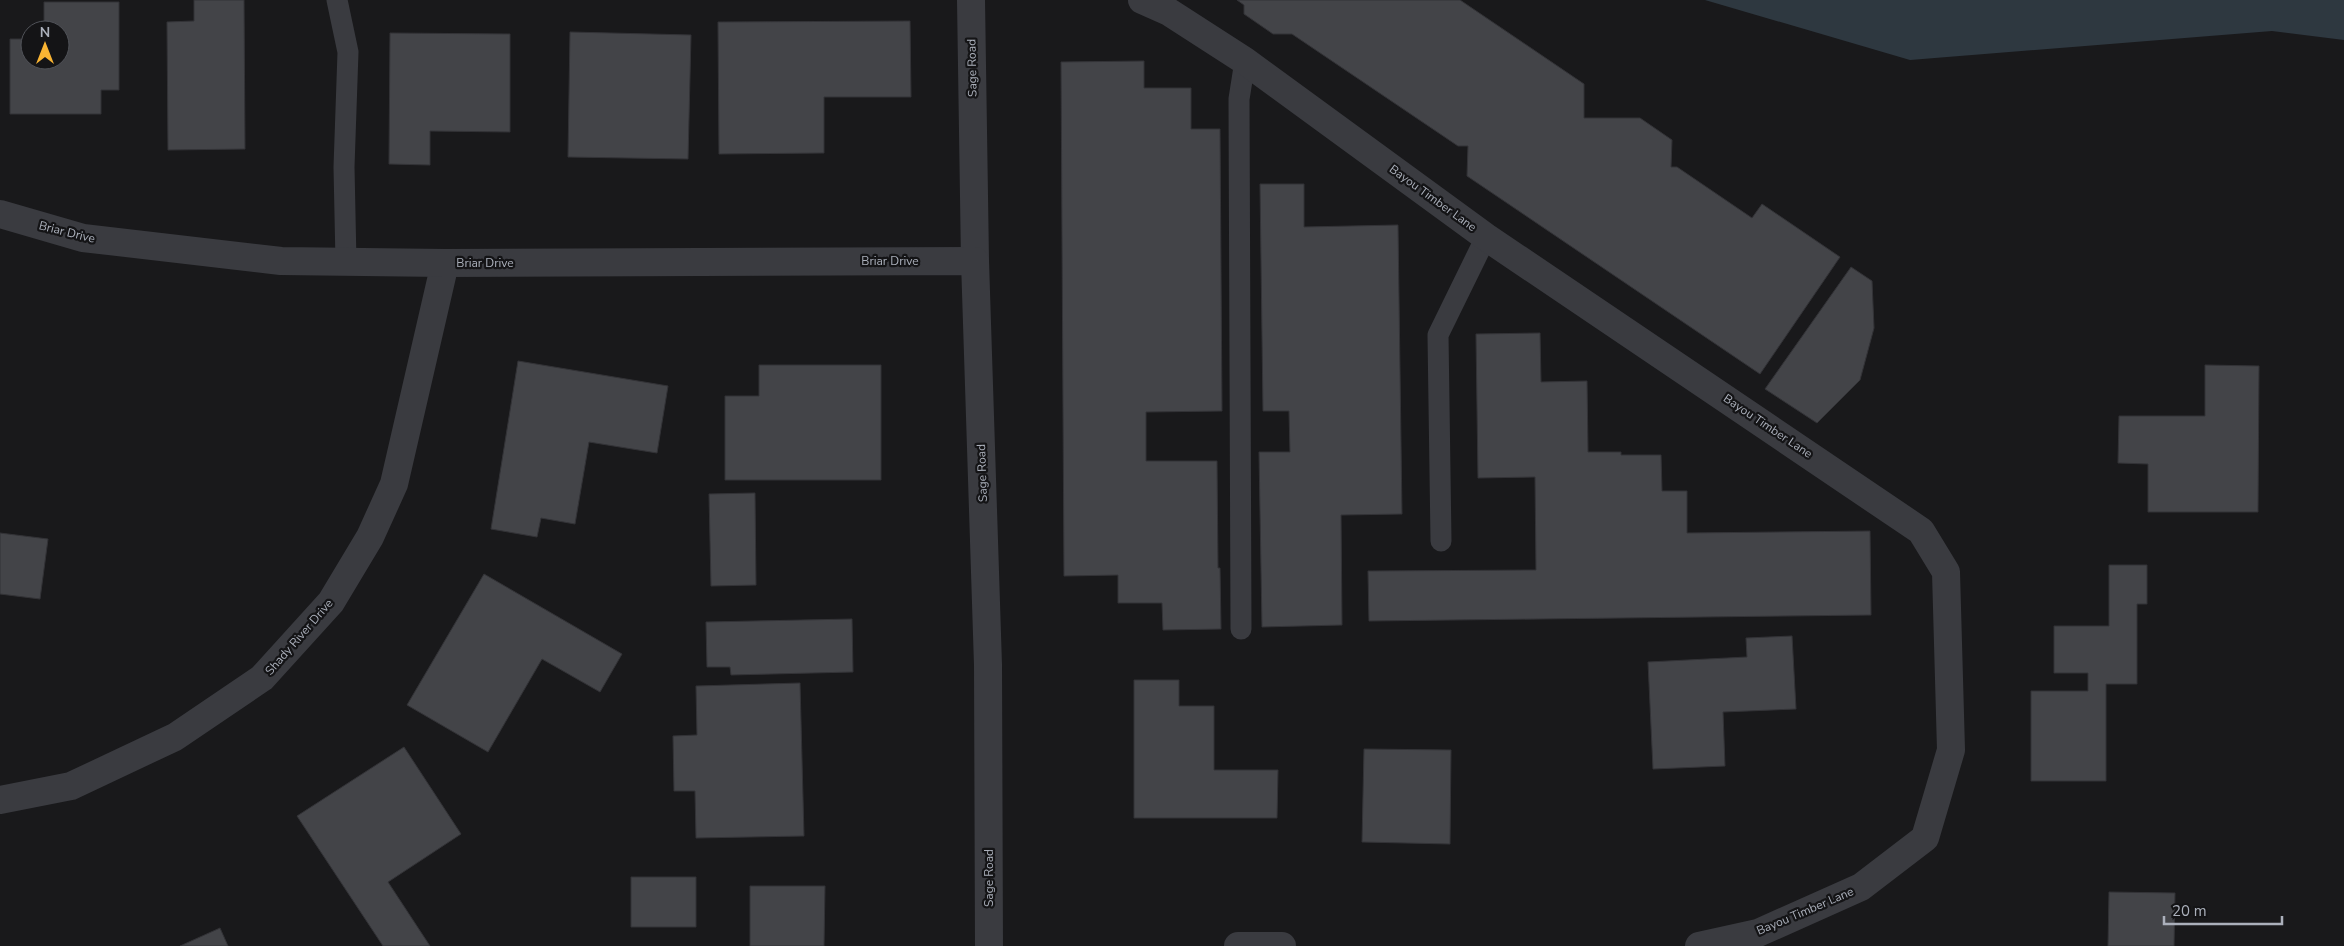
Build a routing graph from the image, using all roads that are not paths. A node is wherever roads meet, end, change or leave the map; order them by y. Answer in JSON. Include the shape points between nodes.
{"nodes":[{"id":1,"x":337,"y":0,"type":"edge"},
{"id":2,"x":971,"y":0,"type":"edge"},
{"id":3,"x":1142,"y":0,"type":"edge"},
{"id":4,"x":1245,"y":61,"type":"junction"},
{"id":5,"x":0,"y":214,"type":"edge"},
{"id":6,"x":1486,"y":237,"type":"junction"},
{"id":7,"x":975,"y":261,"type":"junction"},
{"id":8,"x":346,"y":262,"type":"junction"},
{"id":9,"x":445,"y":263,"type":"junction"},
{"id":10,"x":1441,"y":541,"type":"dead end"},
{"id":11,"x":1241,"y":629,"type":"dead end"},
{"id":12,"x":0,"y":800,"type":"edge"},
{"id":13,"x":990,"y":946,"type":"edge"},
{"id":14,"x":1238,"y":946,"type":"edge"},
{"id":15,"x":1282,"y":946,"type":"edge"},
{"id":16,"x":1699,"y":946,"type":"edge"}],
"edges":[{"from":1,"to":8,"type":"lane","via":[[348,52],[344,167]]},
{"from":2,"to":7,"type":"street","name":"Sage Road"},
{"from":3,"to":4,"type":"street","name":"Bayou Timber Lane","via":[[1169,12]]},
{"from":4,"to":6,"type":"street","name":"Bayou Timber Lane"},
{"from":4,"to":11,"type":"lane","via":[[1239,99]]},
{"from":5,"to":8,"type":"street","name":"Briar Drive","via":[[83,238],[281,261]]},
{"from":6,"to":10,"type":"lane","via":[[1438,335]]},
{"from":6,"to":16,"type":"street","name":"Bayou Timber Lane","via":[[1921,531],[1946,572],[1952,750],[1925,838],[1861,888],[1758,933]]},
{"from":7,"to":9,"type":"street","name":"Briar Drive"},
{"from":7,"to":13,"type":"street","name":"Sage Road","via":[[988,665]]},
{"from":8,"to":9,"type":"street","name":"Briar Drive"},
{"from":9,"to":12,"type":"street","name":"Shady River Drive","via":[[394,484],[370,536],[331,602],[262,678],[175,736],[71,786]]},
{"from":14,"to":15,"type":"street"}]}
